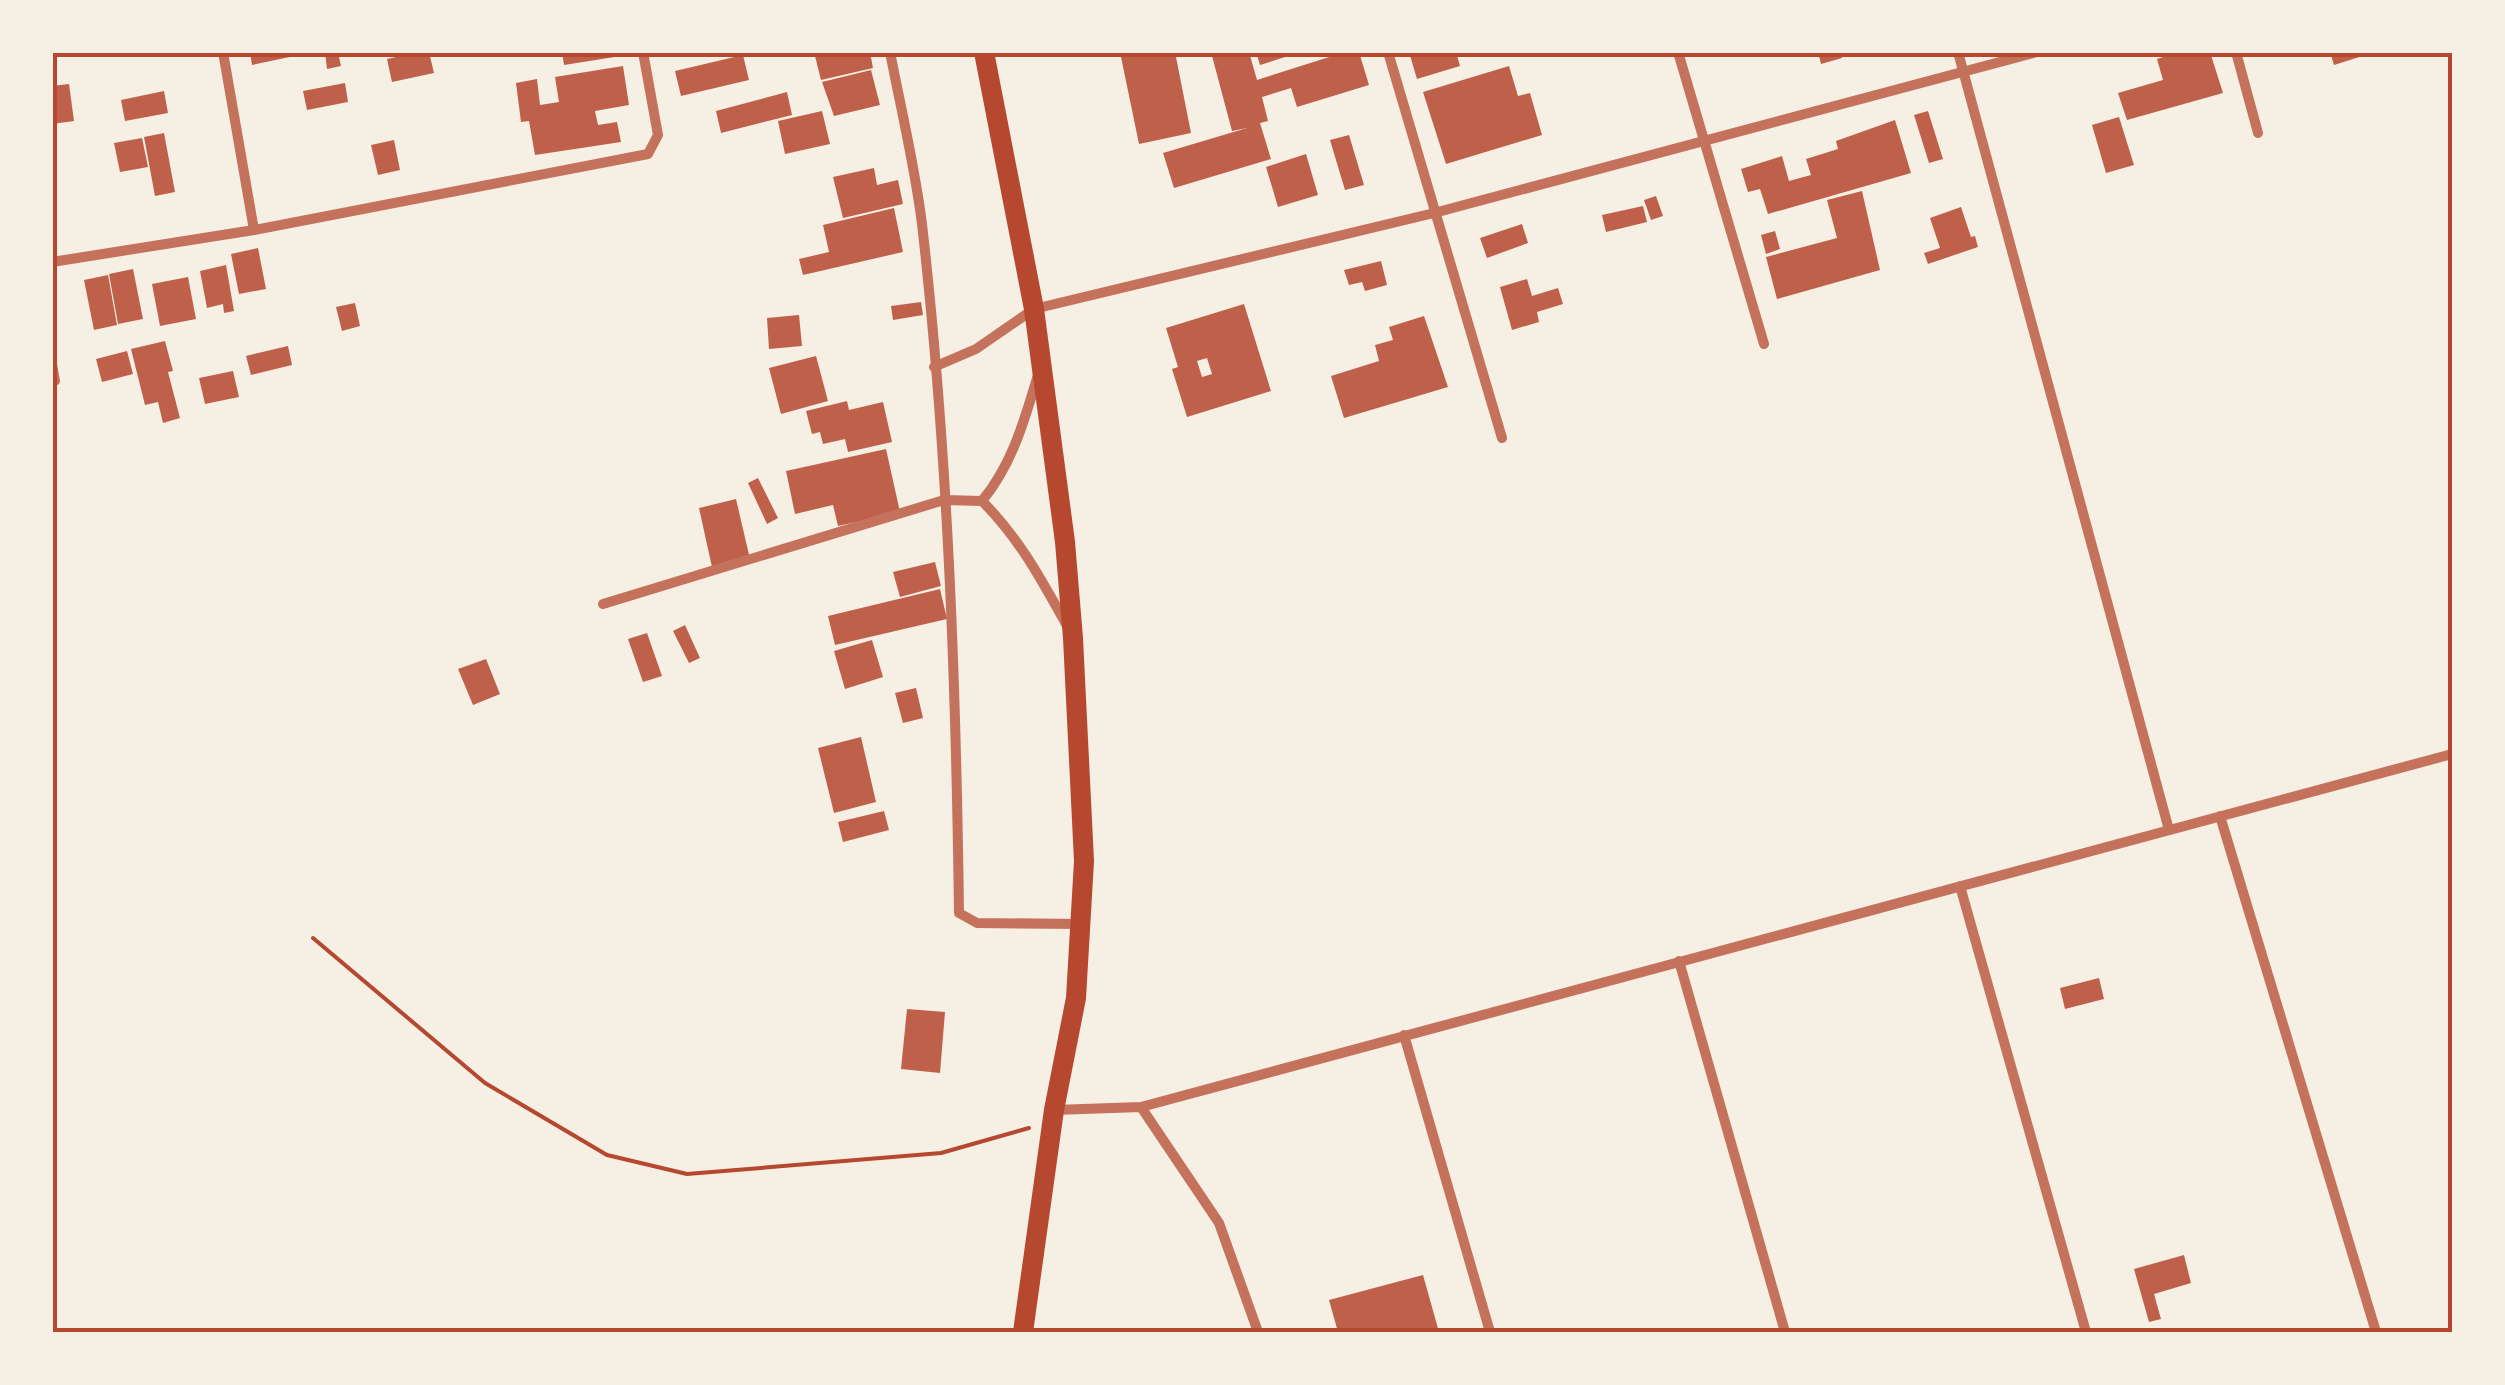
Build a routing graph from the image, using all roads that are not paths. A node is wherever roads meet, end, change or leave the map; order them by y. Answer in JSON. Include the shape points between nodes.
{"nodes":[{"id":1,"x":223,"y":52,"type":"edge"},
{"id":2,"x":643,"y":52,"type":"edge"},
{"id":3,"x":890,"y":52,"type":"edge"},
{"id":4,"x":984,"y":52,"type":"edge"},
{"id":5,"x":1388,"y":52,"type":"edge"},
{"id":6,"x":1678,"y":52,"type":"edge"},
{"id":7,"x":1958,"y":52,"type":"edge"},
{"id":8,"x":2037,"y":52,"type":"edge"},
{"id":9,"x":2236,"y":52,"type":"edge"},
{"id":10,"x":1963,"y":70,"type":"junction"},
{"id":11,"x":2258,"y":133,"type":"dead end"},
{"id":12,"x":1705,"y":140,"type":"junction"},
{"id":13,"x":1434,"y":213,"type":"junction"},
{"id":14,"x":254,"y":230,"type":"junction"},
{"id":15,"x":52,"y":262,"type":"edge"},
{"id":16,"x":1034,"y":310,"type":"junction"},
{"id":17,"x":1764,"y":344,"type":"dead end"},
{"id":18,"x":52,"y":364,"type":"edge"},
{"id":19,"x":1041,"y":364,"type":"junction"},
{"id":20,"x":934,"y":367,"type":"junction"},
{"id":21,"x":55,"y":381,"type":"dead end"},
{"id":22,"x":1502,"y":438,"type":"dead end"},
{"id":23,"x":944,"y":500,"type":"junction"},
{"id":24,"x":982,"y":501,"type":"junction"},
{"id":25,"x":604,"y":604,"type":"dead end"},
{"id":26,"x":1074,"y":638,"type":"junction"},
{"id":27,"x":2452,"y":754,"type":"edge"},
{"id":28,"x":2220,"y":816,"type":"junction"},
{"id":29,"x":2169,"y":830,"type":"junction"},
{"id":30,"x":1960,"y":886,"type":"junction"},
{"id":31,"x":1080,"y":924,"type":"junction"},
{"id":32,"x":1679,"y":962,"type":"junction"},
{"id":33,"x":1404,"y":1035,"type":"junction"},
{"id":34,"x":1141,"y":1107,"type":"junction"},
{"id":35,"x":1054,"y":1116,"type":"junction"},
{"id":36,"x":1023,"y":1332,"type":"edge"},
{"id":37,"x":1258,"y":1332,"type":"edge"},
{"id":38,"x":1490,"y":1332,"type":"edge"},
{"id":39,"x":1785,"y":1332,"type":"edge"},
{"id":40,"x":2086,"y":1332,"type":"edge"},
{"id":41,"x":2376,"y":1332,"type":"edge"}],
"edges":[{"from":1,"to":14,"type":"street"},
{"from":2,"to":14,"type":"street","via":[[658,135],[648,154]]},
{"from":3,"to":20,"type":"street","via":[[922,221]]},
{"from":4,"to":16,"type":"highway"},
{"from":5,"to":13,"type":"street"},
{"from":6,"to":12,"type":"street"},
{"from":7,"to":10,"type":"street"},
{"from":8,"to":10,"type":"street"},
{"from":9,"to":11,"type":"street"},
{"from":10,"to":12,"type":"street"},
{"from":10,"to":29,"type":"street"},
{"from":12,"to":13,"type":"street"},
{"from":12,"to":17,"type":"street"},
{"from":13,"to":16,"type":"street"},
{"from":13,"to":22,"type":"street"},
{"from":14,"to":15,"type":"street"},
{"from":16,"to":19,"type":"highway"},
{"from":16,"to":20,"type":"street","via":[[976,349]]},
{"from":18,"to":21,"type":"street"},
{"from":19,"to":24,"type":"street","via":[[1006,470]]},
{"from":19,"to":26,"type":"highway"},
{"from":20,"to":23,"type":"street"},
{"from":23,"to":24,"type":"street"},
{"from":23,"to":25,"type":"street"},
{"from":23,"to":31,"type":"street","via":[[956,685],[959,912],[977,923]]},
{"from":24,"to":26,"type":"street","via":[[1032,561]]},
{"from":26,"to":31,"type":"highway","via":[[1084,861]]},
{"from":27,"to":28,"type":"street"},
{"from":28,"to":29,"type":"street"},
{"from":28,"to":41,"type":"street"},
{"from":29,"to":30,"type":"street"},
{"from":30,"to":32,"type":"street"},
{"from":30,"to":40,"type":"street"},
{"from":31,"to":35,"type":"highway","via":[[1076,998]]},
{"from":32,"to":33,"type":"street"},
{"from":32,"to":39,"type":"street"},
{"from":33,"to":34,"type":"street"},
{"from":33,"to":38,"type":"street"},
{"from":34,"to":35,"type":"street"},
{"from":34,"to":37,"type":"street","via":[[1219,1223]]},
{"from":35,"to":36,"type":"highway"}]}
